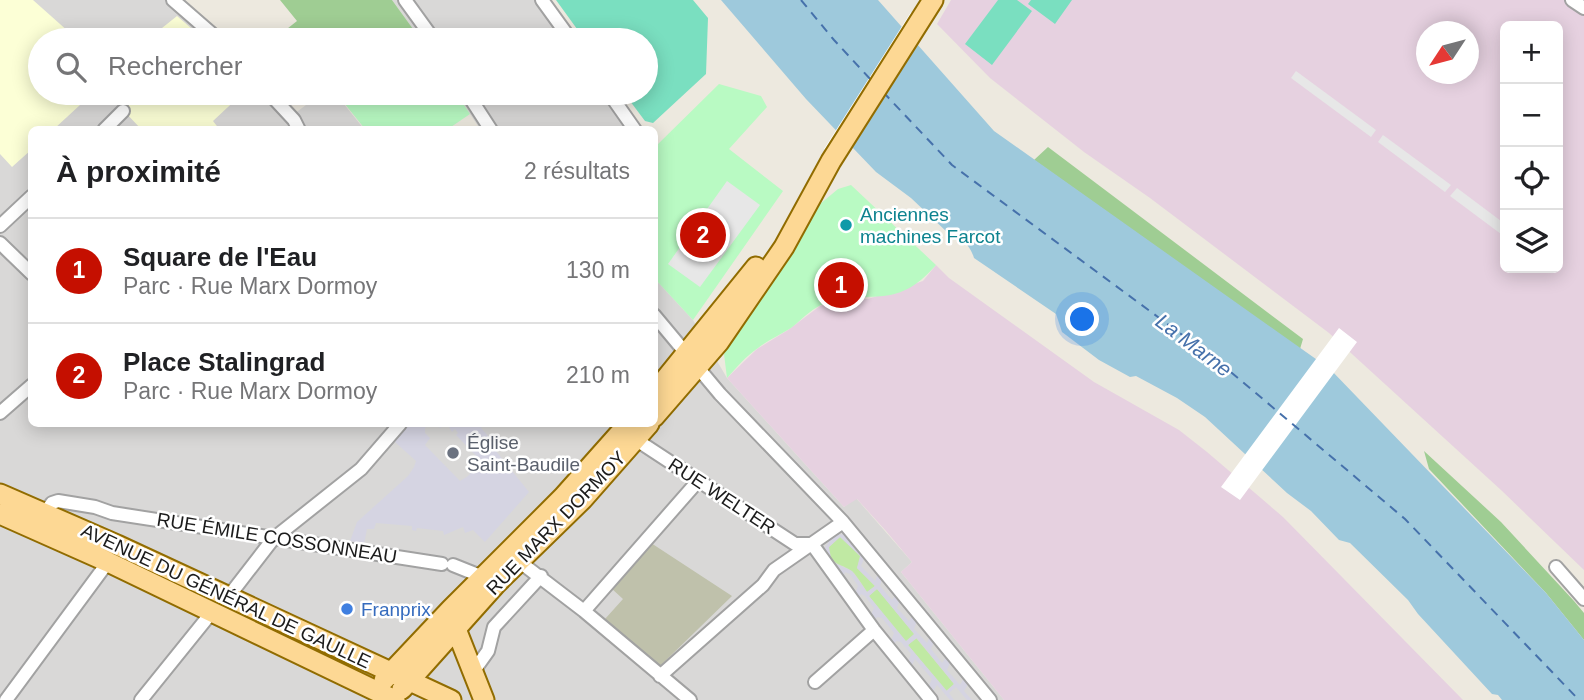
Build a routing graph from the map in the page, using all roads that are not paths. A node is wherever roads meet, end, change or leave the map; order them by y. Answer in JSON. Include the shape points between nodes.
{"nodes":[{"id":1,"x":173,"y":0,"type":"edge"},
{"id":2,"x":405,"y":0,"type":"edge"},
{"id":3,"x":542,"y":0,"type":"edge"},
{"id":4,"x":1573,"y":0,"type":"edge"},
{"id":5,"x":929,"y":6,"type":"edge"},
{"id":6,"x":1584,"y":8,"type":"edge"},
{"id":7,"x":205,"y":28,"type":"edge"},
{"id":8,"x":425,"y":28,"type":"edge"},
{"id":9,"x":562,"y":28,"type":"edge"},
{"id":10,"x":280,"y":105,"type":"edge"},
{"id":11,"x":475,"y":105,"type":"edge"},
{"id":12,"x":617,"y":105,"type":"edge"},
{"id":13,"x":123,"y":111,"type":"dead end"},
{"id":14,"x":108,"y":126,"type":"edge"},
{"id":15,"x":297,"y":126,"type":"edge"},
{"id":16,"x":488,"y":126,"type":"edge"},
{"id":17,"x":632,"y":126,"type":"edge"},
{"id":18,"x":28,"y":200,"type":"edge"},
{"id":19,"x":0,"y":226,"type":"edge"},
{"id":20,"x":0,"y":243,"type":"edge"},
{"id":21,"x":28,"y":270,"type":"edge"},
{"id":22,"x":658,"y":320,"type":"edge"},
{"id":23,"x":692,"y":361,"type":"junction"},
{"id":24,"x":28,"y":388,"type":"edge"},
{"id":25,"x":658,"y":390,"type":"edge"},
{"id":26,"x":658,"y":411,"type":"edge"},
{"id":27,"x":0,"y":413,"type":"edge"},
{"id":28,"x":397,"y":427,"type":"edge"},
{"id":29,"x":632,"y":431,"type":"edge"},
{"id":30,"x":698,"y":481,"type":"junction"},
{"id":31,"x":0,"y":494,"type":"edge"},
{"id":32,"x":0,"y":514,"type":"edge"},
{"id":33,"x":44,"y":514,"type":"junction"},
{"id":34,"x":843,"y":522,"type":"junction"},
{"id":35,"x":107,"y":526,"type":"junction"},
{"id":36,"x":273,"y":539,"type":"junction"},
{"id":37,"x":65,"y":542,"type":"junction"},
{"id":38,"x":812,"y":544,"type":"junction"},
{"id":39,"x":513,"y":557,"type":"junction"},
{"id":40,"x":108,"y":562,"type":"junction"},
{"id":41,"x":1556,"y":567,"type":"dead end"},
{"id":42,"x":541,"y":576,"type":"junction"},
{"id":43,"x":483,"y":577,"type":"junction"},
{"id":44,"x":229,"y":596,"type":"junction"},
{"id":45,"x":1584,"y":599,"type":"edge"},
{"id":46,"x":584,"y":611,"type":"junction"},
{"id":47,"x":212,"y":612,"type":"junction"},
{"id":48,"x":459,"y":625,"type":"junction"},
{"id":49,"x":874,"y":630,"type":"junction"},
{"id":50,"x":392,"y":672,"type":"junction"},
{"id":51,"x":472,"y":672,"type":"junction"},
{"id":52,"x":660,"y":676,"type":"junction"},
{"id":53,"x":411,"y":681,"type":"junction"},
{"id":54,"x":815,"y":682,"type":"dead end"},
{"id":55,"x":368,"y":695,"type":"edge"},
{"id":56,"x":6,"y":700,"type":"edge"},
{"id":57,"x":141,"y":700,"type":"edge"},
{"id":58,"x":393,"y":700,"type":"edge"},
{"id":59,"x":451,"y":700,"type":"edge"},
{"id":60,"x":484,"y":700,"type":"edge"},
{"id":61,"x":690,"y":700,"type":"edge"},
{"id":62,"x":931,"y":700,"type":"edge"},
{"id":63,"x":990,"y":700,"type":"edge"}],
"edges":[{"from":1,"to":7,"type":"street"},
{"from":2,"to":8,"type":"street"},
{"from":3,"to":9,"type":"street"},
{"from":4,"to":6,"type":"street"},
{"from":5,"to":23,"type":"main road","via":[[814,191]]},
{"from":10,"to":15,"type":"street"},
{"from":11,"to":16,"type":"street"},
{"from":12,"to":17,"type":"street"},
{"from":13,"to":14,"type":"street"},
{"from":18,"to":19,"type":"street"},
{"from":20,"to":21,"type":"street"},
{"from":22,"to":23,"type":"street"},
{"from":23,"to":25,"type":"main road"},
{"from":23,"to":26,"type":"main road"},
{"from":23,"to":34,"type":"street"},
{"from":24,"to":27,"type":"street"},
{"from":28,"to":36,"type":"street","via":[[361,469]]},
{"from":29,"to":30,"type":"street","name":"RUE WELTER"},
{"from":29,"to":39,"type":"main road","name":"RUE MARX DORMOY","via":[[583,499]]},
{"from":30,"to":38,"type":"street","name":"RUE WELTER","via":[[795,544]]},
{"from":30,"to":46,"type":"street"},
{"from":31,"to":33,"type":"main road","name":"AVENUE DU GÉNÉRAL DE GAULLE"},
{"from":32,"to":37,"type":"main road","name":"AVENUE DU GÉNÉRAL DE GAULLE"},
{"from":33,"to":35,"type":"main road","name":"AVENUE DU GÉNÉRAL DE GAULLE"},
{"from":33,"to":35,"type":"street","name":"RUE ÉMILE COSSONNEAU","via":[[58,501],[95,507]]},
{"from":34,"to":38,"type":"street"},
{"from":34,"to":63,"type":"street"},
{"from":35,"to":36,"type":"street","name":"RUE ÉMILE COSSONNEAU"},
{"from":35,"to":37,"type":"street","via":[[98,543]]},
{"from":35,"to":44,"type":"main road","name":"AVENUE DU GÉNÉRAL DE GAULLE"},
{"from":36,"to":43,"type":"street","name":"RUE ÉMILE COSSONNEAU","via":[[447,565]]},
{"from":36,"to":44,"type":"street"},
{"from":37,"to":40,"type":"main road","name":"AVENUE DU GÉNÉRAL DE GAULLE"},
{"from":38,"to":49,"type":"street"},
{"from":38,"to":52,"type":"street","via":[[774,570]]},
{"from":39,"to":42,"type":"street"},
{"from":39,"to":43,"type":"main road","name":"RUE MARX DORMOY"},
{"from":39,"to":48,"type":"main road","name":"RUE MARX DORMOY"},
{"from":40,"to":47,"type":"main road","name":"AVENUE DU GÉNÉRAL DE GAULLE"},
{"from":40,"to":56,"type":"street"},
{"from":41,"to":45,"type":"street"},
{"from":42,"to":46,"type":"street"},
{"from":42,"to":51,"type":"street","via":[[494,627],[488,651]]},
{"from":43,"to":50,"type":"main road","name":"RUE MARX DORMOY"},
{"from":44,"to":50,"type":"main road","name":"AVENUE DU GÉNÉRAL DE GAULLE"},
{"from":46,"to":52,"type":"street"},
{"from":47,"to":55,"type":"main road","name":"AVENUE DU GÉNÉRAL DE GAULLE"},
{"from":47,"to":57,"type":"street"},
{"from":48,"to":51,"type":"main road"},
{"from":48,"to":53,"type":"main road","name":"RUE MARX DORMOY"},
{"from":49,"to":54,"type":"street"},
{"from":49,"to":62,"type":"street"},
{"from":50,"to":53,"type":"main road","name":"AVENUE DU GÉNÉRAL DE GAULLE"},
{"from":50,"to":55,"type":"main road","name":"RUE MARX DORMOY"},
{"from":51,"to":60,"type":"main road"},
{"from":52,"to":61,"type":"street"},
{"from":53,"to":58,"type":"main road","name":"RUE MARX DORMOY"},
{"from":53,"to":59,"type":"main road","name":"AVENUE DU GÉNÉRAL DE GAULLE"},
{"from":55,"to":58,"type":"main road","name":"AVENUE DU GÉNÉRAL DE GAULLE"}]}
